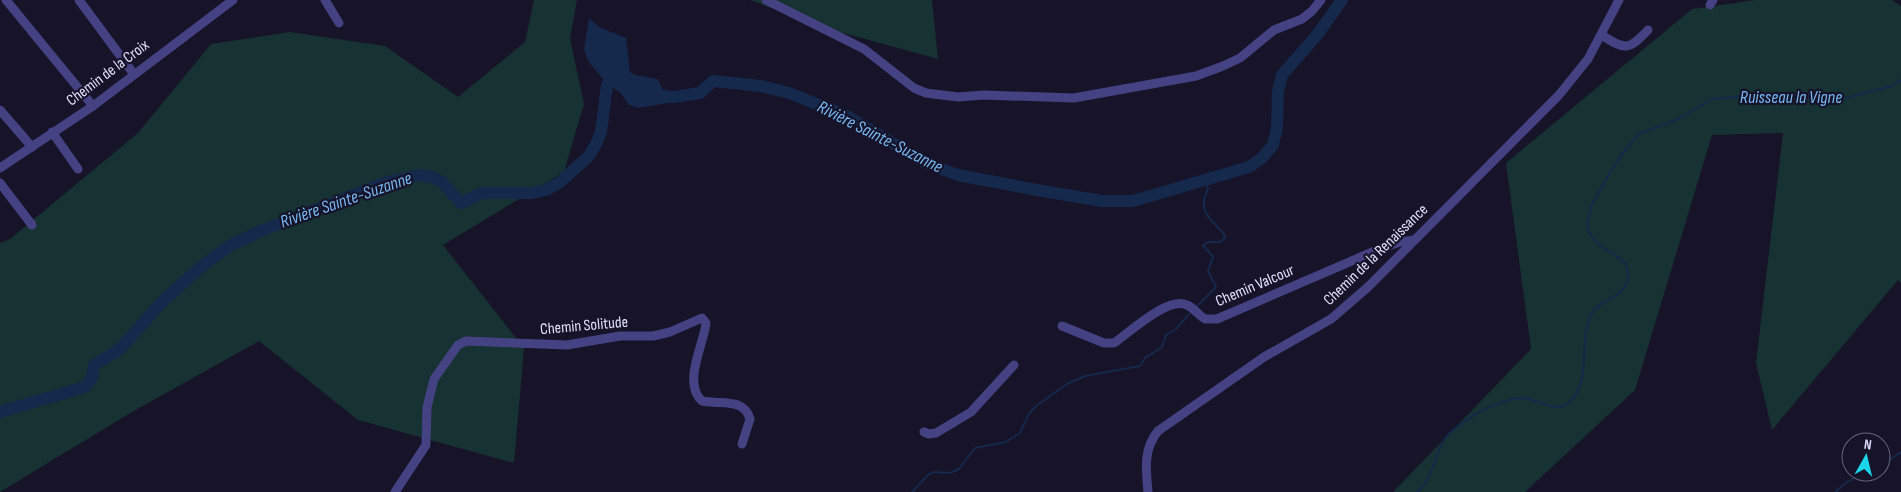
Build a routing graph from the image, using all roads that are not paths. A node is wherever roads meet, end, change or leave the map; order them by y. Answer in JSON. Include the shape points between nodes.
{"nodes":[{"id":1,"x":6,"y":0,"type":"edge"},
{"id":2,"x":79,"y":0,"type":"edge"},
{"id":3,"x":215,"y":0,"type":"edge"},
{"id":4,"x":233,"y":0,"type":"edge"},
{"id":5,"x":325,"y":0,"type":"edge"},
{"id":6,"x":766,"y":0,"type":"edge"},
{"id":7,"x":1321,"y":0,"type":"edge"},
{"id":8,"x":1619,"y":0,"type":"edge"},
{"id":9,"x":220,"y":9,"type":"junction"},
{"id":10,"x":339,"y":23,"type":"dead end"},
{"id":11,"x":1648,"y":30,"type":"dead end"},
{"id":12,"x":1602,"y":35,"type":"junction"},
{"id":13,"x":133,"y":73,"type":"junction"},
{"id":14,"x":93,"y":106,"type":"junction"},
{"id":15,"x":0,"y":110,"type":"edge"},
{"id":16,"x":52,"y":132,"type":"junction"},
{"id":17,"x":32,"y":147,"type":"junction"},
{"id":18,"x":0,"y":168,"type":"edge"},
{"id":19,"x":78,"y":169,"type":"dead end"},
{"id":20,"x":0,"y":184,"type":"edge"},
{"id":21,"x":32,"y":225,"type":"dead end"},
{"id":22,"x":1414,"y":240,"type":"junction"},
{"id":23,"x":1062,"y":326,"type":"dead end"},
{"id":24,"x":1014,"y":365,"type":"dead end"},
{"id":25,"x":924,"y":432,"type":"dead end"},
{"id":26,"x":742,"y":444,"type":"dead end"},
{"id":27,"x":395,"y":492,"type":"edge"},
{"id":28,"x":1148,"y":492,"type":"edge"}],
"edges":[{"from":1,"to":14,"type":"street"},
{"from":2,"to":13,"type":"street"},
{"from":3,"to":9,"type":"street"},
{"from":4,"to":9,"type":"street","name":"Chemin de la Croix"},
{"from":5,"to":10,"type":"street"},
{"from":6,"to":7,"type":"street","via":[[864,49],[914,88],[926,93],[958,97],[1074,98],[1196,76],[1223,66],[1240,58],[1274,30],[1302,19]]},
{"from":8,"to":12,"type":"street","name":"Chemin de la Renaissance"},
{"from":9,"to":13,"type":"street","name":"Chemin de la Croix"},
{"from":11,"to":12,"type":"street","via":[[1628,47],[1618,46]]},
{"from":12,"to":22,"type":"street","name":"Chemin de la Renaissance","via":[[1588,60],[1559,95]]},
{"from":13,"to":14,"type":"street","name":"Chemin de la Croix"},
{"from":14,"to":16,"type":"street","name":"Chemin de la Croix"},
{"from":15,"to":17,"type":"street"},
{"from":16,"to":17,"type":"street","name":"Chemin de la Croix"},
{"from":16,"to":19,"type":"street"},
{"from":17,"to":18,"type":"street","name":"Chemin de la Croix"},
{"from":20,"to":21,"type":"street"},
{"from":22,"to":23,"type":"street","name":"Chemin Valcour","via":[[1377,250],[1211,321],[1188,305],[1176,303],[1108,344]]},
{"from":22,"to":28,"type":"street","name":"Chemin de la Renaissance","via":[[1331,320],[1264,358],[1158,431],[1146,458]]},
{"from":24,"to":25,"type":"street","via":[[971,412],[936,433]]},
{"from":26,"to":27,"type":"street","name":"Chemin Solitude","via":[[750,419],[745,408],[737,403],[702,401],[697,395],[694,366],[705,330],[706,323],[702,318],[653,336],[620,336],[567,345],[466,341],[458,345],[434,379],[427,407],[426,445]]}]}
